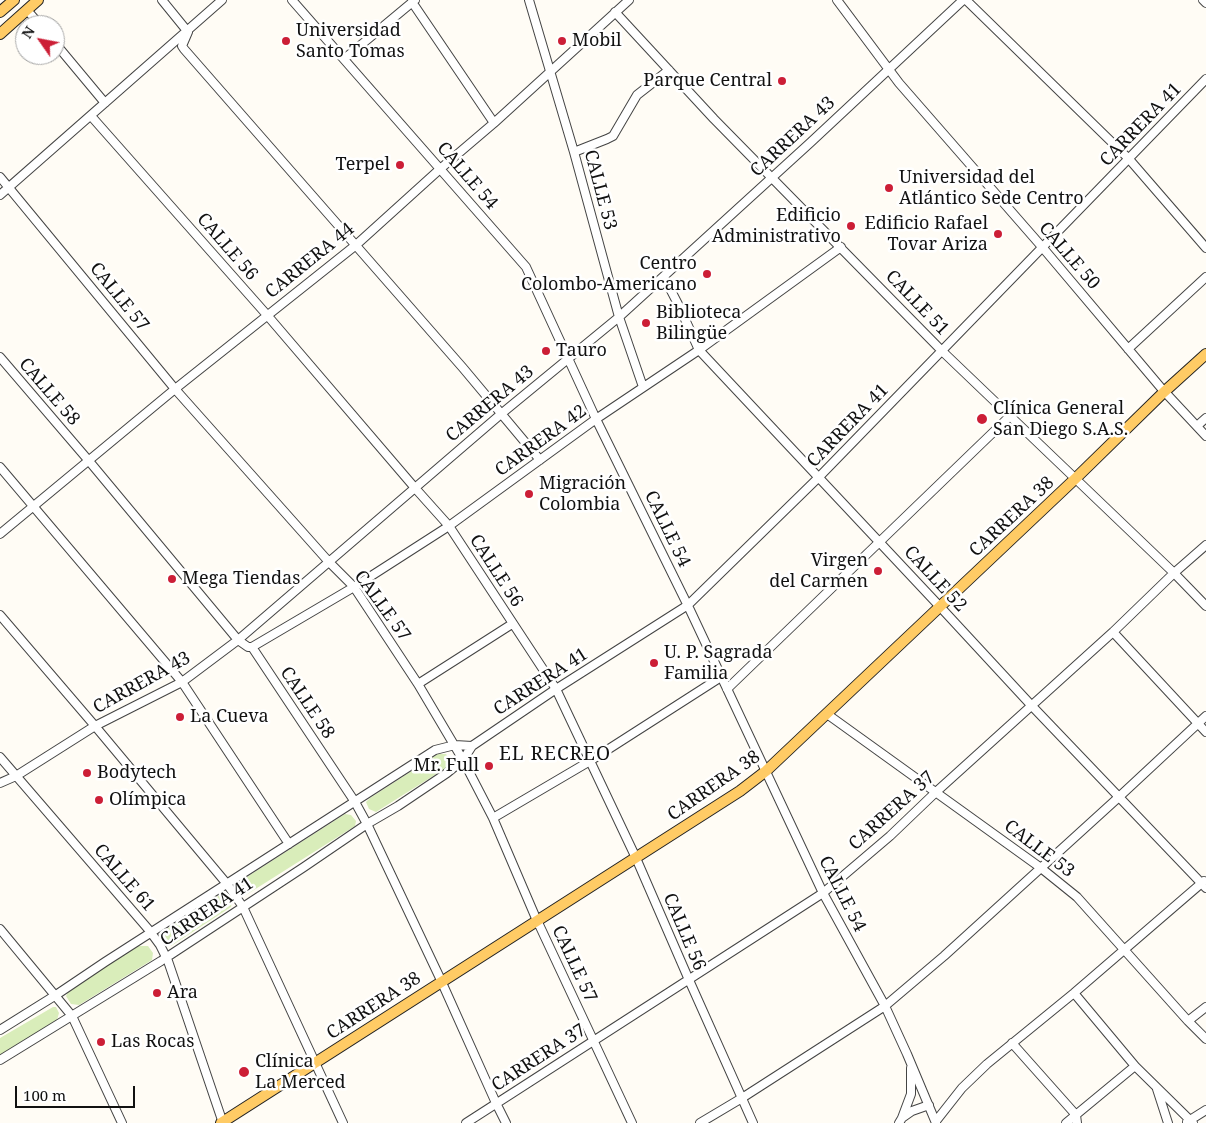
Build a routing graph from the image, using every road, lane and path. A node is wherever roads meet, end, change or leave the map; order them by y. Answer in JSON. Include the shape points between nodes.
{"nodes":[{"id":1,"x":14,"y":0,"type":"edge"},
{"id":2,"x":38,"y":0,"type":"edge"},
{"id":3,"x":162,"y":0,"type":"edge"},
{"id":4,"x":222,"y":0,"type":"edge"},
{"id":5,"x":292,"y":0,"type":"edge"},
{"id":6,"x":529,"y":0,"type":"edge"},
{"id":7,"x":629,"y":0,"type":"edge"},
{"id":8,"x":837,"y":0,"type":"edge"},
{"id":9,"x":964,"y":0,"type":"edge"},
{"id":10,"x":1203,"y":0,"type":"edge"},
{"id":11,"x":414,"y":1,"type":"edge"},
{"id":12,"x":1206,"y":3,"type":"edge"},
{"id":13,"x":27,"y":10,"type":"junction"},
{"id":14,"x":0,"y":12,"type":"edge"},
{"id":15,"x":615,"y":12,"type":"junction"},
{"id":16,"x":31,"y":15,"type":"edge"},
{"id":17,"x":188,"y":32,"type":"junction"},
{"id":18,"x":0,"y":34,"type":"edge"},
{"id":19,"x":65,"y":55,"type":"edge"},
{"id":20,"x":344,"y":59,"type":"junction"},
{"id":21,"x":888,"y":69,"type":"junction"},
{"id":22,"x":668,"y":70,"type":"junction"},
{"id":23,"x":551,"y":72,"type":"junction"},
{"id":24,"x":1206,"y":79,"type":"edge"},
{"id":25,"x":105,"y":103,"type":"junction"},
{"id":26,"x":91,"y":116,"type":"junction"},
{"id":27,"x":494,"y":123,"type":"junction"},
{"id":28,"x":574,"y":152,"type":"junction"},
{"id":29,"x":1129,"y":159,"type":"junction"},
{"id":30,"x":440,"y":169,"type":"junction"},
{"id":31,"x":0,"y":177,"type":"edge"},
{"id":32,"x":772,"y":177,"type":"junction"},
{"id":33,"x":9,"y":187,"type":"junction"},
{"id":34,"x":0,"y":195,"type":"edge"},
{"id":35,"x":356,"y":245,"type":"junction"},
{"id":36,"x":841,"y":247,"type":"junction"},
{"id":37,"x":1042,"y":248,"type":"junction"},
{"id":38,"x":1206,"y":248,"type":"edge"},
{"id":39,"x":664,"y":276,"type":"junction"},
{"id":40,"x":1206,"y":277,"type":"edge"},
{"id":41,"x":267,"y":315,"type":"junction"},
{"id":42,"x":620,"y":316,"type":"junction"},
{"id":43,"x":1128,"y":349,"type":"junction"},
{"id":44,"x":699,"y":350,"type":"junction"},
{"id":45,"x":942,"y":351,"type":"junction"},
{"id":46,"x":1206,"y":354,"type":"edge"},
{"id":47,"x":0,"y":357,"type":"edge"},
{"id":48,"x":569,"y":358,"type":"junction"},
{"id":49,"x":643,"y":387,"type":"junction"},
{"id":50,"x":175,"y":389,"type":"junction"},
{"id":51,"x":1164,"y":392,"type":"junction"},
{"id":52,"x":501,"y":414,"type":"junction"},
{"id":53,"x":1010,"y":416,"type":"junction"},
{"id":54,"x":1206,"y":418,"type":"edge"},
{"id":55,"x":596,"y":420,"type":"junction"},
{"id":56,"x":1197,"y":426,"type":"junction"},
{"id":57,"x":1206,"y":436,"type":"edge"},
{"id":58,"x":540,"y":460,"type":"junction"},
{"id":59,"x":89,"y":461,"type":"junction"},
{"id":60,"x":0,"y":467,"type":"edge"},
{"id":61,"x":819,"y":478,"type":"junction"},
{"id":62,"x":1076,"y":478,"type":"junction"},
{"id":63,"x":414,"y":488,"type":"junction"},
{"id":64,"x":34,"y":506,"type":"junction"},
{"id":65,"x":449,"y":526,"type":"junction"},
{"id":66,"x":0,"y":534,"type":"edge"},
{"id":67,"x":879,"y":542,"type":"junction"},
{"id":68,"x":1206,"y":545,"type":"edge"},
{"id":69,"x":329,"y":562,"type":"junction"},
{"id":70,"x":1174,"y":573,"type":"junction"},
{"id":71,"x":354,"y":587,"type":"junction"},
{"id":72,"x":688,"y":605,"type":"junction"},
{"id":73,"x":1206,"y":606,"type":"edge"},
{"id":74,"x":940,"y":607,"type":"junction"},
{"id":75,"x":0,"y":615,"type":"edge"},
{"id":76,"x":512,"y":624,"type":"junction"},
{"id":77,"x":1113,"y":632,"type":"junction"},
{"id":78,"x":238,"y":640,"type":"junction"},
{"id":79,"x":252,"y":647,"type":"junction"},
{"id":80,"x":721,"y":676,"type":"junction"},
{"id":81,"x":182,"y":682,"type":"junction"},
{"id":82,"x":418,"y":684,"type":"junction"},
{"id":83,"x":727,"y":689,"type":"junction"},
{"id":84,"x":556,"y":690,"type":"junction"},
{"id":85,"x":1031,"y":705,"type":"junction"},
{"id":86,"x":827,"y":714,"type":"junction"},
{"id":87,"x":1206,"y":716,"type":"edge"},
{"id":88,"x":1198,"y":723,"type":"junction"},
{"id":89,"x":95,"y":726,"type":"junction"},
{"id":90,"x":1206,"y":732,"type":"edge"},
{"id":91,"x":455,"y":745,"type":"junction"},
{"id":92,"x":472,"y":746,"type":"junction"},
{"id":93,"x":0,"y":757,"type":"edge"},
{"id":94,"x":463,"y":760,"type":"junction"},
{"id":95,"x":590,"y":761,"type":"junction"},
{"id":96,"x":766,"y":771,"type":"junction"},
{"id":97,"x":16,"y":776,"type":"junction"},
{"id":98,"x":0,"y":783,"type":"edge"},
{"id":99,"x":936,"y":792,"type":"junction"},
{"id":100,"x":1120,"y":796,"type":"junction"},
{"id":101,"x":355,"y":802,"type":"junction"},
{"id":102,"x":493,"y":818,"type":"junction"},
{"id":103,"x":368,"y":824,"type":"junction"},
{"id":104,"x":289,"y":844,"type":"junction"},
{"id":105,"x":636,"y":858,"type":"junction"},
{"id":106,"x":1041,"y":868,"type":"junction"},
{"id":107,"x":227,"y":884,"type":"junction"},
{"id":108,"x":1205,"y":884,"type":"edge"},
{"id":109,"x":823,"y":893,"type":"junction"},
{"id":110,"x":242,"y":907,"type":"junction"},
{"id":111,"x":538,"y":921,"type":"junction"},
{"id":112,"x":0,"y":929,"type":"edge"},
{"id":113,"x":152,"y":933,"type":"junction"},
{"id":114,"x":1124,"y":950,"type":"junction"},
{"id":115,"x":166,"y":958,"type":"junction"},
{"id":116,"x":689,"y":980,"type":"junction"},
{"id":117,"x":442,"y":982,"type":"junction"},
{"id":118,"x":1074,"y":993,"type":"junction"},
{"id":119,"x":56,"y":995,"type":"junction"},
{"id":120,"x":884,"y":1006,"type":"junction"},
{"id":121,"x":1206,"y":1007,"type":"edge"},
{"id":122,"x":72,"y":1016,"type":"junction"},
{"id":123,"x":1188,"y":1021,"type":"junction"},
{"id":124,"x":0,"y":1030,"type":"edge"},
{"id":125,"x":1206,"y":1039,"type":"edge"},
{"id":126,"x":594,"y":1041,"type":"junction"},
{"id":127,"x":1012,"y":1043,"type":"junction"},
{"id":128,"x":0,"y":1060,"type":"edge"},
{"id":129,"x":315,"y":1063,"type":"junction"},
{"id":130,"x":911,"y":1063,"type":"junction"},
{"id":131,"x":1135,"y":1066,"type":"junction"},
{"id":132,"x":1156,"y":1086,"type":"junction"},
{"id":133,"x":742,"y":1098,"type":"junction"},
{"id":134,"x":496,"y":1104,"type":"junction"},
{"id":135,"x":929,"y":1105,"type":"junction"},
{"id":136,"x":1206,"y":1110,"type":"edge"},
{"id":137,"x":1077,"y":1119,"type":"edge"},
{"id":138,"x":900,"y":1120,"type":"edge"},
{"id":139,"x":936,"y":1122,"type":"edge"},
{"id":140,"x":1190,"y":1122,"type":"edge"},
{"id":141,"x":122,"y":1123,"type":"edge"},
{"id":142,"x":222,"y":1123,"type":"edge"},
{"id":143,"x":343,"y":1123,"type":"edge"},
{"id":144,"x":466,"y":1123,"type":"edge"},
{"id":145,"x":506,"y":1123,"type":"edge"},
{"id":146,"x":632,"y":1123,"type":"edge"},
{"id":147,"x":700,"y":1123,"type":"edge"},
{"id":148,"x":753,"y":1123,"type":"edge"},
{"id":149,"x":1066,"y":1123,"type":"edge"},
{"id":150,"x":1168,"y":1123,"type":"edge"}],
"edges":[{"from":1,"to":14,"type":"main road"},
{"from":2,"to":13,"type":"main road"},
{"from":3,"to":17,"type":"street"},
{"from":4,"to":17,"type":"street"},
{"from":5,"to":20,"type":"street","name":"CALLE 54"},
{"from":6,"to":23,"type":"street","name":"CALLE 53"},
{"from":7,"to":15,"type":"street","name":"CARRERA 44"},
{"from":8,"to":21,"type":"street","name":"CALLE 50"},
{"from":9,"to":21,"type":"street","name":"CARRERA 43"},
{"from":9,"to":29,"type":"street"},
{"from":10,"to":12,"type":"street"},
{"from":11,"to":20,"type":"street"},
{"from":11,"to":27,"type":"street"},
{"from":13,"to":16,"type":"street"},
{"from":13,"to":18,"type":"main road"},
{"from":15,"to":22,"type":"street","name":"CALLE 51"},
{"from":15,"to":23,"type":"street","name":"CARRERA 44"},
{"from":17,"to":25,"type":"street"},
{"from":17,"to":35,"type":"street","via":[[183,48]]},
{"from":19,"to":25,"type":"street"},
{"from":20,"to":30,"type":"street","name":"CALLE 54"},
{"from":21,"to":32,"type":"street","name":"CARRERA 43"},
{"from":21,"to":37,"type":"street","name":"CALLE 50"},
{"from":22,"to":28,"type":"street","via":[[637,95],[613,136]]},
{"from":22,"to":32,"type":"street","name":"CALLE 51"},
{"from":23,"to":27,"type":"street","name":"CARRERA 44"},
{"from":23,"to":28,"type":"street","name":"CALLE 53"},
{"from":24,"to":29,"type":"street","name":"CARRERA 41"},
{"from":25,"to":26,"type":"street"},
{"from":26,"to":33,"type":"street"},
{"from":26,"to":41,"type":"street","name":"CALLE 56"},
{"from":27,"to":30,"type":"street","name":"CARRERA 44"},
{"from":28,"to":42,"type":"street","name":"CALLE 53"},
{"from":29,"to":37,"type":"street","name":"CARRERA 41"},
{"from":29,"to":38,"type":"street"},
{"from":30,"to":35,"type":"street","name":"CARRERA 44"},
{"from":30,"to":48,"type":"street","name":"CALLE 54","via":[[526,267]]},
{"from":31,"to":33,"type":"street","name":"CALLE 57"},
{"from":32,"to":36,"type":"street","name":"CALLE 51"},
{"from":32,"to":39,"type":"street","name":"CARRERA 43"},
{"from":33,"to":34,"type":"street"},
{"from":33,"to":50,"type":"street","name":"CALLE 57"},
{"from":35,"to":41,"type":"street","name":"CARRERA 44"},
{"from":35,"to":52,"type":"street"},
{"from":36,"to":44,"type":"street","name":"CARRERA 42"},
{"from":36,"to":45,"type":"street","name":"CALLE 51"},
{"from":37,"to":43,"type":"street","name":"CALLE 50"},
{"from":37,"to":45,"type":"street","name":"CARRERA 41"},
{"from":39,"to":42,"type":"street","name":"CARRERA 43"},
{"from":39,"to":44,"type":"street","name":"CALLE 52"},
{"from":40,"to":43,"type":"street"},
{"from":41,"to":50,"type":"street","name":"CARRERA 44"},
{"from":41,"to":63,"type":"street","name":"CALLE 56"},
{"from":42,"to":48,"type":"street","name":"CARRERA 43"},
{"from":42,"to":49,"type":"street","name":"CALLE 53"},
{"from":43,"to":51,"type":"street","name":"CALLE 50"},
{"from":44,"to":49,"type":"street","name":"CARRERA 42"},
{"from":44,"to":61,"type":"street","name":"CALLE 52"},
{"from":45,"to":53,"type":"street","name":"CALLE 51"},
{"from":45,"to":61,"type":"street","name":"CARRERA 41"},
{"from":46,"to":51,"type":"main road","name":"CARRERA 38"},
{"from":47,"to":59,"type":"street","name":"CALLE 58"},
{"from":48,"to":52,"type":"street","name":"CARRERA 43"},
{"from":48,"to":55,"type":"street","name":"CALLE 54"},
{"from":49,"to":55,"type":"street","name":"CARRERA 42"},
{"from":50,"to":59,"type":"street","name":"CARRERA 44"},
{"from":50,"to":69,"type":"street","name":"CALLE 57"},
{"from":51,"to":56,"type":"street","name":"CALLE 50"},
{"from":51,"to":62,"type":"main road","name":"CARRERA 38"},
{"from":52,"to":58,"type":"street"},
{"from":52,"to":63,"type":"street","name":"CARRERA 43"},
{"from":53,"to":62,"type":"street","name":"CALLE 51"},
{"from":53,"to":67,"type":"street"},
{"from":54,"to":56,"type":"street"},
{"from":55,"to":58,"type":"street","name":"CARRERA 42"},
{"from":55,"to":72,"type":"street","name":"CALLE 54"},
{"from":56,"to":57,"type":"street","name":"CALLE 50"},
{"from":58,"to":65,"type":"street","name":"CARRERA 42"},
{"from":59,"to":64,"type":"street","name":"CARRERA 44"},
{"from":59,"to":78,"type":"street","name":"CALLE 58"},
{"from":60,"to":64,"type":"street"},
{"from":61,"to":67,"type":"street","name":"CALLE 52"},
{"from":61,"to":72,"type":"street","name":"CARRERA 41"},
{"from":62,"to":70,"type":"street","name":"CALLE 51"},
{"from":62,"to":74,"type":"main road","name":"CARRERA 38"},
{"from":63,"to":65,"type":"street","name":"CALLE 56"},
{"from":63,"to":69,"type":"street","name":"CARRERA 43"},
{"from":64,"to":66,"type":"street","name":"CARRERA 44"},
{"from":64,"to":81,"type":"street"},
{"from":65,"to":71,"type":"street","name":"CARRERA 42"},
{"from":65,"to":76,"type":"street","name":"CALLE 56"},
{"from":67,"to":74,"type":"street","name":"CALLE 52"},
{"from":67,"to":83,"type":"street"},
{"from":68,"to":70,"type":"street","name":"CARRERA 37"},
{"from":69,"to":71,"type":"street","name":"CALLE 57"},
{"from":69,"to":78,"type":"street","name":"CARRERA 43"},
{"from":70,"to":73,"type":"street","name":"CALLE 51"},
{"from":70,"to":77,"type":"street","name":"CARRERA 37"},
{"from":71,"to":79,"type":"street","name":"CARRERA 42"},
{"from":71,"to":82,"type":"street","name":"CALLE 57"},
{"from":72,"to":80,"type":"street","name":"CALLE 54"},
{"from":72,"to":84,"type":"street","name":"CARRERA 41"},
{"from":74,"to":85,"type":"street","name":"CALLE 52"},
{"from":74,"to":86,"type":"main road","name":"CARRERA 38"},
{"from":75,"to":89,"type":"street"},
{"from":76,"to":82,"type":"street"},
{"from":76,"to":84,"type":"street","name":"CALLE 56"},
{"from":77,"to":85,"type":"street","name":"CARRERA 37"},
{"from":77,"to":88,"type":"street"},
{"from":78,"to":79,"type":"street","name":"CALLE 58"},
{"from":78,"to":81,"type":"street","name":"CARRERA 43"},
{"from":79,"to":101,"type":"street","name":"CALLE 58"},
{"from":80,"to":83,"type":"street","name":"CALLE 54"},
{"from":80,"to":95,"type":"street"},
{"from":81,"to":89,"type":"street","name":"CARRERA 43"},
{"from":81,"to":104,"type":"street"},
{"from":82,"to":91,"type":"street","name":"CALLE 57"},
{"from":83,"to":96,"type":"street","name":"CALLE 54"},
{"from":84,"to":92,"type":"street","name":"CARRERA 41"},
{"from":84,"to":95,"type":"street","name":"CALLE 56"},
{"from":85,"to":99,"type":"street","name":"CARRERA 37"},
{"from":85,"to":100,"type":"street","name":"CALLE 52"},
{"from":86,"to":96,"type":"main road","name":"CARRERA 38"},
{"from":86,"to":99,"type":"street","name":"CALLE 53"},
{"from":87,"to":88,"type":"street"},
{"from":88,"to":90,"type":"street"},
{"from":88,"to":100,"type":"street"},
{"from":89,"to":97,"type":"street","name":"CARRERA 43"},
{"from":89,"to":107,"type":"street"},
{"from":91,"to":92,"type":"street","name":"CARRERA 41"},
{"from":91,"to":94,"type":"street","name":"CALLE 57"},
{"from":91,"to":101,"type":"street","name":"CARRERA 41","via":[[435,750]]},
{"from":92,"to":94,"type":"street","name":"CARRERA 41"},
{"from":93,"to":97,"type":"street","name":"CALLE 61"},
{"from":94,"to":102,"type":"street","name":"CALLE 57"},
{"from":94,"to":103,"type":"street","name":"CARRERA 41"},
{"from":95,"to":102,"type":"street"},
{"from":95,"to":105,"type":"street","name":"CALLE 56"},
{"from":96,"to":105,"type":"main road","name":"CARRERA 38"},
{"from":96,"to":109,"type":"street","name":"CALLE 54"},
{"from":97,"to":98,"type":"street","name":"CARRERA 43"},
{"from":97,"to":113,"type":"street","name":"CALLE 61"},
{"from":99,"to":106,"type":"street","name":"CALLE 53"},
{"from":99,"to":109,"type":"street","name":"CARRERA 37"},
{"from":100,"to":106,"type":"street"},
{"from":100,"to":108,"type":"street","name":"CALLE 52"},
{"from":101,"to":103,"type":"street","name":"CALLE 58"},
{"from":101,"to":104,"type":"street","name":"CARRERA 41"},
{"from":102,"to":111,"type":"street","name":"CALLE 57"},
{"from":103,"to":110,"type":"street","name":"CARRERA 41"},
{"from":103,"to":117,"type":"street","name":"CALLE 58"},
{"from":104,"to":107,"type":"street","name":"CARRERA 41"},
{"from":105,"to":111,"type":"main road","name":"CARRERA 38"},
{"from":105,"to":116,"type":"street","name":"CALLE 56"},
{"from":106,"to":114,"type":"street","name":"CALLE 53","via":[[1077,897]]},
{"from":106,"to":120,"type":"street"},
{"from":107,"to":110,"type":"street"},
{"from":107,"to":113,"type":"street","name":"CARRERA 41"},
{"from":108,"to":114,"type":"street"},
{"from":109,"to":116,"type":"street","name":"CARRERA 37"},
{"from":109,"to":120,"type":"street","name":"CALLE 54"},
{"from":110,"to":115,"type":"street","name":"CARRERA 41"},
{"from":110,"to":129,"type":"street"},
{"from":111,"to":117,"type":"main road","name":"CARRERA 38"},
{"from":111,"to":126,"type":"street","name":"CALLE 57"},
{"from":112,"to":119,"type":"street"},
{"from":113,"to":115,"type":"street","name":"CALLE 61"},
{"from":113,"to":119,"type":"street","name":"CARRERA 41"},
{"from":114,"to":118,"type":"street"},
{"from":114,"to":123,"type":"street","name":"CALLE 53"},
{"from":115,"to":122,"type":"street","name":"CARRERA 41"},
{"from":115,"to":142,"type":"street","name":"CALLE 61"},
{"from":116,"to":126,"type":"street","name":"CARRERA 37"},
{"from":116,"to":133,"type":"street","name":"CALLE 56"},
{"from":117,"to":129,"type":"main road","name":"CARRERA 38"},
{"from":117,"to":134,"type":"street","name":"CALLE 58"},
{"from":118,"to":127,"type":"street"},
{"from":118,"to":131,"type":"street"},
{"from":119,"to":122,"type":"street"},
{"from":119,"to":124,"type":"street","name":"CARRERA 41"},
{"from":120,"to":130,"type":"street","name":"CALLE 54"},
{"from":120,"to":133,"type":"street"},
{"from":121,"to":123,"type":"street"},
{"from":122,"to":128,"type":"street","name":"CARRERA 41"},
{"from":122,"to":141,"type":"street"},
{"from":123,"to":125,"type":"street","name":"CALLE 53"},
{"from":126,"to":134,"type":"street","name":"CARRERA 37"},
{"from":126,"to":146,"type":"street","name":"CALLE 57"},
{"from":127,"to":137,"type":"street"},
{"from":127,"to":139,"type":"street","via":[[962,1088]]},
{"from":129,"to":142,"type":"main road","name":"CARRERA 38"},
{"from":129,"to":143,"type":"street"},
{"from":130,"to":135,"type":"street","name":"CALLE 54"},
{"from":130,"to":138,"type":"street","via":[[911,1094]]},
{"from":131,"to":132,"type":"street"},
{"from":131,"to":137,"type":"street"},
{"from":132,"to":140,"type":"street"},
{"from":132,"to":150,"type":"street"},
{"from":133,"to":147,"type":"street"},
{"from":133,"to":148,"type":"street","name":"CALLE 56"},
{"from":134,"to":144,"type":"street","name":"CARRERA 37"},
{"from":134,"to":145,"type":"street","name":"CALLE 58"},
{"from":135,"to":138,"type":"street"},
{"from":135,"to":139,"type":"street","name":"CALLE 54"},
{"from":136,"to":140,"type":"street"},
{"from":137,"to":149,"type":"street"}]}
